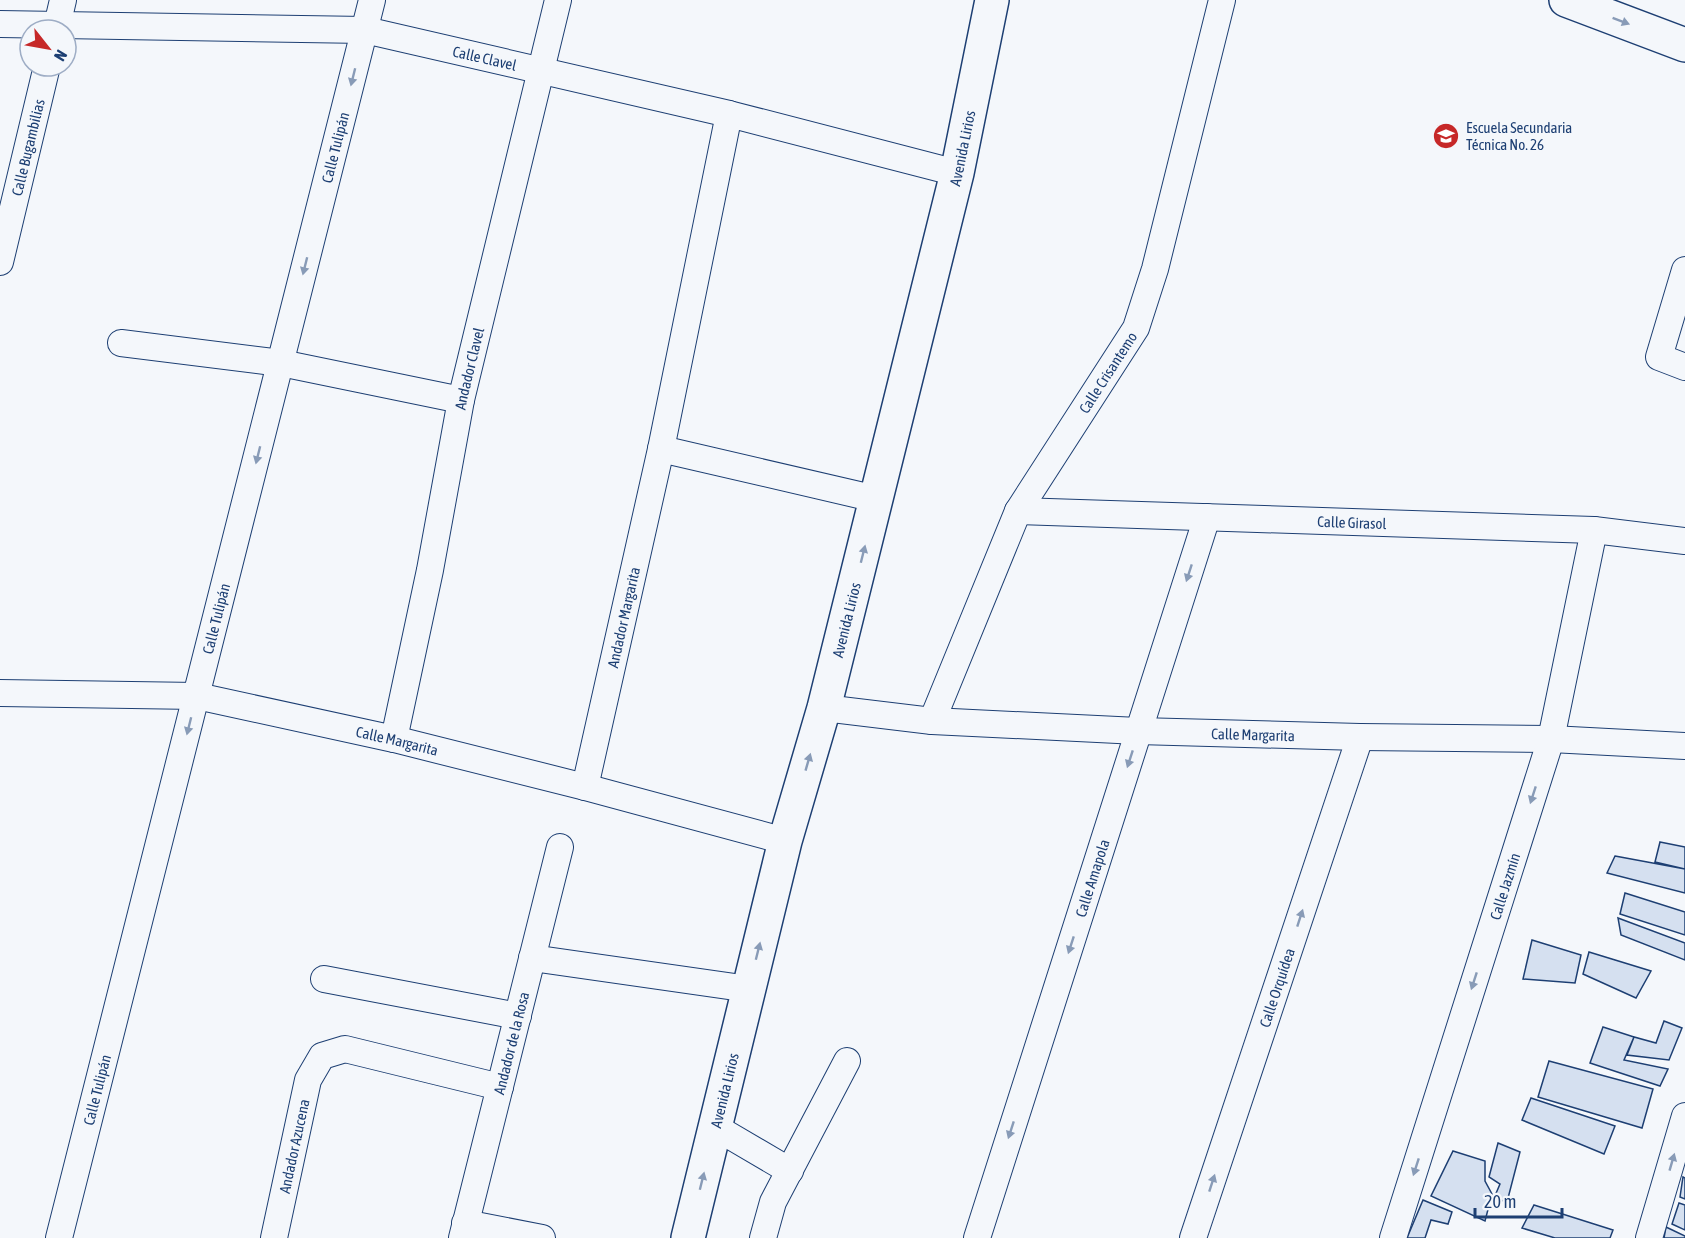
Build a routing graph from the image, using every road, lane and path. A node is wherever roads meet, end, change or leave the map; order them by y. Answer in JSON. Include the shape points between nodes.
{"nodes":[{"id":1,"x":63,"y":0,"type":"edge"},
{"id":2,"x":372,"y":0,"type":"edge"},
{"id":3,"x":558,"y":0,"type":"edge"},
{"id":4,"x":992,"y":0,"type":"edge"},
{"id":5,"x":1222,"y":0,"type":"edge"},
{"id":6,"x":1566,"y":0,"type":"edge"},
{"id":7,"x":58,"y":18,"type":"edge"},
{"id":8,"x":0,"y":24,"type":"edge"},
{"id":9,"x":18,"y":25,"type":"edge"},
{"id":10,"x":78,"y":28,"type":"edge"},
{"id":11,"x":365,"y":30,"type":"junction"},
{"id":12,"x":1685,"y":45,"type":"edge"},
{"id":13,"x":539,"y":70,"type":"junction"},
{"id":14,"x":44,"y":78,"type":"edge"},
{"id":15,"x":729,"y":114,"type":"junction"},
{"id":16,"x":957,"y":173,"type":"junction"},
{"id":17,"x":0,"y":262,"type":"edge"},
{"id":18,"x":1685,"y":270,"type":"edge"},
{"id":19,"x":121,"y":343,"type":"dead end"},
{"id":20,"x":281,"y":363,"type":"junction"},
{"id":21,"x":1685,"y":367,"type":"edge"},
{"id":22,"x":461,"y":400,"type":"junction"},
{"id":23,"x":661,"y":449,"type":"junction"},
{"id":24,"x":876,"y":499,"type":"junction"},
{"id":25,"x":1018,"y":511,"type":"junction"},
{"id":26,"x":1207,"y":517,"type":"junction"},
{"id":27,"x":1594,"y":530,"type":"junction"},
{"id":28,"x":1685,"y":541,"type":"edge"},
{"id":29,"x":0,"y":693,"type":"edge"},
{"id":30,"x":197,"y":696,"type":"junction"},
{"id":31,"x":824,"y":708,"type":"junction"},
{"id":32,"x":932,"y":721,"type":"junction"},
{"id":33,"x":1138,"y":731,"type":"junction"},
{"id":34,"x":1360,"y":737,"type":"junction"},
{"id":35,"x":394,"y":739,"type":"junction"},
{"id":36,"x":1551,"y":739,"type":"junction"},
{"id":37,"x":1685,"y":747,"type":"edge"},
{"id":38,"x":585,"y":787,"type":"junction"},
{"id":39,"x":785,"y":841,"type":"junction"},
{"id":40,"x":560,"y":847,"type":"dead end"},
{"id":41,"x":532,"y":958,"type":"junction"},
{"id":42,"x":324,"y":979,"type":"dead end"},
{"id":43,"x":749,"y":989,"type":"junction"},
{"id":44,"x":518,"y":1016,"type":"junction"},
{"id":45,"x":847,"y":1060,"type":"dead end"},
{"id":46,"x":500,"y":1087,"type":"junction"},
{"id":47,"x":1685,"y":1116,"type":"edge"},
{"id":48,"x":715,"y":1127,"type":"junction"},
{"id":49,"x":789,"y":1171,"type":"junction"},
{"id":50,"x":464,"y":1231,"type":"edge"},
{"id":51,"x":59,"y":1238,"type":"edge"},
{"id":52,"x":274,"y":1238,"type":"edge"},
{"id":53,"x":542,"y":1238,"type":"edge"},
{"id":54,"x":688,"y":1238,"type":"edge"},
{"id":55,"x":763,"y":1238,"type":"edge"},
{"id":56,"x":977,"y":1238,"type":"edge"},
{"id":57,"x":1193,"y":1238,"type":"edge"},
{"id":58,"x":1393,"y":1238,"type":"edge"},
{"id":59,"x":1649,"y":1238,"type":"edge"}],
"edges":[{"from":1,"to":7,"type":"street"},
{"from":2,"to":11,"type":"street","name":"Calle Tulipán"},
{"from":3,"to":13,"type":"street","name":"Andador Clavel"},
{"from":4,"to":16,"type":"street","name":"Avenida Lirios"},
{"from":5,"to":25,"type":"street","name":"Calle Crisantemo","via":[[1155,269],[1136,328]]},
{"from":6,"to":12,"type":"street","one_way":true},
{"from":8,"to":9,"type":"street","name":"Calle Clavel"},
{"from":10,"to":11,"type":"street","name":"Calle Clavel"},
{"from":11,"to":13,"type":"street","name":"Calle Clavel"},
{"from":11,"to":20,"type":"street","name":"Calle Tulipán","one_way":true},
{"from":13,"to":15,"type":"street","name":"Calle Clavel"},
{"from":13,"to":22,"type":"street","name":"Andador Clavel"},
{"from":14,"to":17,"type":"street","name":"Calle Bugambilias"},
{"from":15,"to":16,"type":"street","name":"Calle Clavel"},
{"from":15,"to":23,"type":"street"},
{"from":16,"to":24,"type":"street","name":"Avenida Lirios"},
{"from":18,"to":21,"type":"street","via":[[1659,357]]},
{"from":19,"to":20,"type":"street"},
{"from":20,"to":22,"type":"street"},
{"from":20,"to":30,"type":"street","name":"Calle Tulipán","one_way":true},
{"from":22,"to":35,"type":"street","name":"Andador Clavel"},
{"from":23,"to":24,"type":"street"},
{"from":23,"to":38,"type":"street","name":"Andador Margarita"},
{"from":31,"to":24,"type":"street","name":"Avenida Lirios","one_way":true},
{"from":25,"to":26,"type":"street","name":"Calle Girasol"},
{"from":25,"to":32,"type":"street","name":"Calle Crisantemo"},
{"from":26,"to":27,"type":"street","name":"Calle Girasol"},
{"from":26,"to":33,"type":"street","name":"Calle Amapola","one_way":true},
{"from":27,"to":28,"type":"street","name":"Calle Girasol"},
{"from":27,"to":36,"type":"street","name":"Calle Jazmín"},
{"from":29,"to":30,"type":"street","name":"Calle Margarita"},
{"from":30,"to":35,"type":"street","name":"Calle Margarita"},
{"from":30,"to":51,"type":"street","name":"Calle Tulipán","one_way":true},
{"from":31,"to":32,"type":"street","name":"Calle Margarita"},
{"from":39,"to":31,"type":"street","name":"Avenida Lirios","one_way":true},
{"from":32,"to":33,"type":"street","name":"Calle Margarita"},
{"from":33,"to":34,"type":"street","name":"Calle Margarita"},
{"from":33,"to":56,"type":"street","name":"Calle Amapola","one_way":true},
{"from":34,"to":36,"type":"street","name":"Calle Margarita"},
{"from":57,"to":34,"type":"street","name":"Calle Orquídea","one_way":true},
{"from":35,"to":38,"type":"street","name":"Calle Margarita"},
{"from":36,"to":37,"type":"street","name":"Calle Margarita"},
{"from":36,"to":58,"type":"street","name":"Calle Jazmín","one_way":true},
{"from":38,"to":39,"type":"street","name":"Calle Margarita"},
{"from":43,"to":39,"type":"street","name":"Avenida Lirios","one_way":true},
{"from":40,"to":41,"type":"street","name":"Andador de la Rosa"},
{"from":41,"to":43,"type":"street"},
{"from":41,"to":44,"type":"street","name":"Andador de la Rosa"},
{"from":42,"to":44,"type":"street"},
{"from":43,"to":48,"type":"street","name":"Avenida Lirios"},
{"from":44,"to":46,"type":"street","name":"Andador de la Rosa"},
{"from":45,"to":49,"type":"street"},
{"from":46,"to":50,"type":"street","name":"Andador de la Rosa"},
{"from":46,"to":52,"type":"street","name":"Andador Azucena","via":[[345,1049],[322,1056],[308,1080]]},
{"from":59,"to":47,"type":"street","one_way":true},
{"from":48,"to":49,"type":"street"},
{"from":54,"to":48,"type":"street","name":"Avenida Lirios","one_way":true},
{"from":49,"to":55,"type":"street","via":[[773,1202]]},
{"from":50,"to":53,"type":"street"}]}
